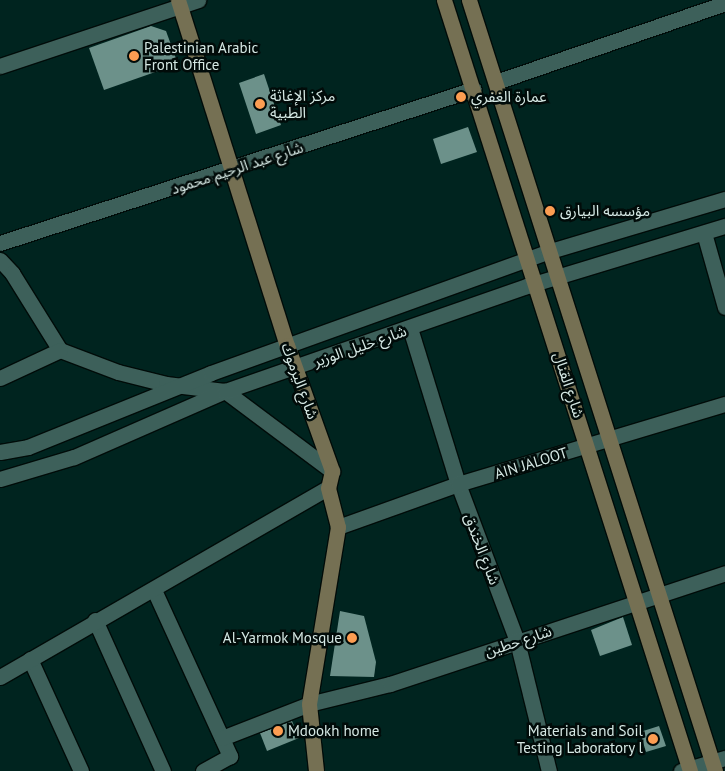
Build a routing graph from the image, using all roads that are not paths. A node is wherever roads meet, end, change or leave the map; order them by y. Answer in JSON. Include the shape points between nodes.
{"nodes":[{"id":1,"x":198,"y":0,"type":"edge"},
{"id":2,"x":444,"y":0,"type":"edge"},
{"id":3,"x":469,"y":0,"type":"edge"},
{"id":4,"x":179,"y":3,"type":"edge"},
{"id":5,"x":725,"y":3,"type":"edge"},
{"id":6,"x":0,"y":66,"type":"edge"},
{"id":7,"x":496,"y":82,"type":"junction"},
{"id":8,"x":474,"y":89,"type":"junction"},
{"id":9,"x":234,"y":170,"type":"junction"},
{"id":10,"x":725,"y":199,"type":"edge"},
{"id":11,"x":725,"y":226,"type":"edge"},
{"id":12,"x":704,"y":233,"type":"junction"},
{"id":13,"x":0,"y":244,"type":"edge"},
{"id":14,"x":547,"y":252,"type":"junction"},
{"id":15,"x":0,"y":260,"type":"edge"},
{"id":16,"x":530,"y":260,"type":"junction"},
{"id":17,"x":556,"y":276,"type":"junction"},
{"id":18,"x":536,"y":283,"type":"junction"},
{"id":19,"x":725,"y":307,"type":"edge"},
{"id":20,"x":410,"y":328,"type":"junction"},
{"id":21,"x":287,"y":345,"type":"junction"},
{"id":22,"x":60,"y":350,"type":"junction"},
{"id":23,"x":296,"y":367,"type":"junction"},
{"id":24,"x":0,"y":378,"type":"edge"},
{"id":25,"x":180,"y":386,"type":"junction"},
{"id":26,"x":225,"y":391,"type":"junction"},
{"id":27,"x":725,"y":404,"type":"edge"},
{"id":28,"x":609,"y":439,"type":"junction"},
{"id":29,"x":588,"y":445,"type":"junction"},
{"id":30,"x":0,"y":452,"type":"edge"},
{"id":31,"x":332,"y":471,"type":"junction"},
{"id":32,"x":0,"y":479,"type":"edge"},
{"id":33,"x":458,"y":484,"type":"junction"},
{"id":34,"x":328,"y":488,"type":"junction"},
{"id":35,"x":338,"y":527,"type":"junction"},
{"id":36,"x":725,"y":573,"type":"edge"},
{"id":37,"x":154,"y":590,"type":"junction"},
{"id":38,"x":660,"y":598,"type":"junction"},
{"id":39,"x":639,"y":603,"type":"junction"},
{"id":40,"x":95,"y":620,"type":"junction"},
{"id":41,"x":517,"y":640,"type":"junction"},
{"id":42,"x":30,"y":659,"type":"junction"},
{"id":43,"x":0,"y":677,"type":"edge"},
{"id":44,"x":309,"y":704,"type":"junction"},
{"id":45,"x":222,"y":738,"type":"junction"},
{"id":46,"x":717,"y":763,"type":"edge"},
{"id":47,"x":687,"y":770,"type":"edge"},
{"id":48,"x":81,"y":771,"type":"edge"},
{"id":49,"x":163,"y":771,"type":"edge"},
{"id":50,"x":203,"y":771,"type":"edge"},
{"id":51,"x":316,"y":771,"type":"edge"},
{"id":52,"x":549,"y":771,"type":"edge"}],
"edges":[{"from":1,"to":4,"type":"street"},
{"from":2,"to":8,"type":"main road","name":"شارع القنال"},
{"from":3,"to":7,"type":"main road","name":"شارع القنال"},
{"from":4,"to":6,"type":"street"},
{"from":4,"to":9,"type":"main road","name":"شارع اليرموك"},
{"from":5,"to":7,"type":"street"},
{"from":7,"to":14,"type":"main road","name":"شارع القنال"},
{"from":8,"to":9,"type":"street","name":"شارع عبد الرحيم محمود"},
{"from":8,"to":16,"type":"main road","name":"شارع القنال"},
{"from":9,"to":13,"type":"street","name":"شارع عبد الرحيم محمود"},
{"from":9,"to":21,"type":"main road","name":"شارع اليرموك"},
{"from":10,"to":14,"type":"street","name":"شارع خليل الوزير"},
{"from":11,"to":12,"type":"street","name":"شارع خليل الوزير"},
{"from":12,"to":17,"type":"street","name":"شارع خليل الوزير"},
{"from":12,"to":19,"type":"street"},
{"from":14,"to":16,"type":"street","name":"شارع خليل الوزير"},
{"from":14,"to":17,"type":"main road","name":"شارع القنال"},
{"from":15,"to":22,"type":"street","via":[[12,272]]},
{"from":16,"to":18,"type":"main road","name":"شارع القنال"},
{"from":16,"to":21,"type":"street","name":"شارع خليل الوزير"},
{"from":17,"to":18,"type":"street","name":"شارع خليل الوزير"},
{"from":17,"to":28,"type":"main road","name":"شارع القنال"},
{"from":18,"to":20,"type":"street","name":"شارع خليل الوزير"},
{"from":18,"to":29,"type":"main road","name":"شارع القنال"},
{"from":20,"to":23,"type":"street","name":"شارع خليل الوزير"},
{"from":20,"to":33,"type":"street","name":"شارع الخندق"},
{"from":21,"to":23,"type":"main road","name":"شارع اليرموك"},
{"from":21,"to":25,"type":"street","name":"شارع خليل الوزير"},
{"from":22,"to":24,"type":"street"},
{"from":22,"to":25,"type":"street","via":[[118,372]]},
{"from":23,"to":26,"type":"street","name":"شارع خليل الوزير"},
{"from":23,"to":31,"type":"main road","name":"شارع اليرموك"},
{"from":25,"to":26,"type":"street"},
{"from":25,"to":30,"type":"street","name":"شارع خليل الوزير","via":[[28,447]]},
{"from":26,"to":31,"type":"street"},
{"from":26,"to":32,"type":"street","name":"شارع خليل الوزير","via":[[74,457]]},
{"from":27,"to":28,"type":"street","name":"AIN JALOOT"},
{"from":28,"to":29,"type":"street","name":"AIN JALOOT"},
{"from":28,"to":38,"type":"main road","name":"شارع القنال"},
{"from":29,"to":33,"type":"street","name":"AIN JALOOT"},
{"from":29,"to":39,"type":"main road","name":"شارع القنال"},
{"from":31,"to":34,"type":"main road"},
{"from":33,"to":35,"type":"street","name":"AIN JALOOT"},
{"from":33,"to":41,"type":"street","name":"شارع الخندق"},
{"from":34,"to":35,"type":"main road"},
{"from":34,"to":37,"type":"street"},
{"from":35,"to":44,"type":"main road"},
{"from":36,"to":38,"type":"street","name":"شارع حطين"},
{"from":37,"to":40,"type":"street"},
{"from":37,"to":45,"type":"street"},
{"from":38,"to":39,"type":"street","name":"شارع حطين"},
{"from":38,"to":46,"type":"main road","name":"شارع القنال"},
{"from":39,"to":41,"type":"street","name":"شارع حطين"},
{"from":39,"to":47,"type":"main road","name":"شارع القنال"},
{"from":40,"to":42,"type":"street"},
{"from":40,"to":49,"type":"street"},
{"from":41,"to":44,"type":"street","name":"شارع حطين","via":[[390,684]]},
{"from":41,"to":52,"type":"street","name":"شارع الخندق"},
{"from":42,"to":43,"type":"street"},
{"from":42,"to":48,"type":"street"},
{"from":44,"to":45,"type":"street","name":"شارع حطين"},
{"from":44,"to":51,"type":"main road"},
{"from":45,"to":50,"type":"street","via":[[230,756]]},
{"from":46,"to":47,"type":"street"}]}
